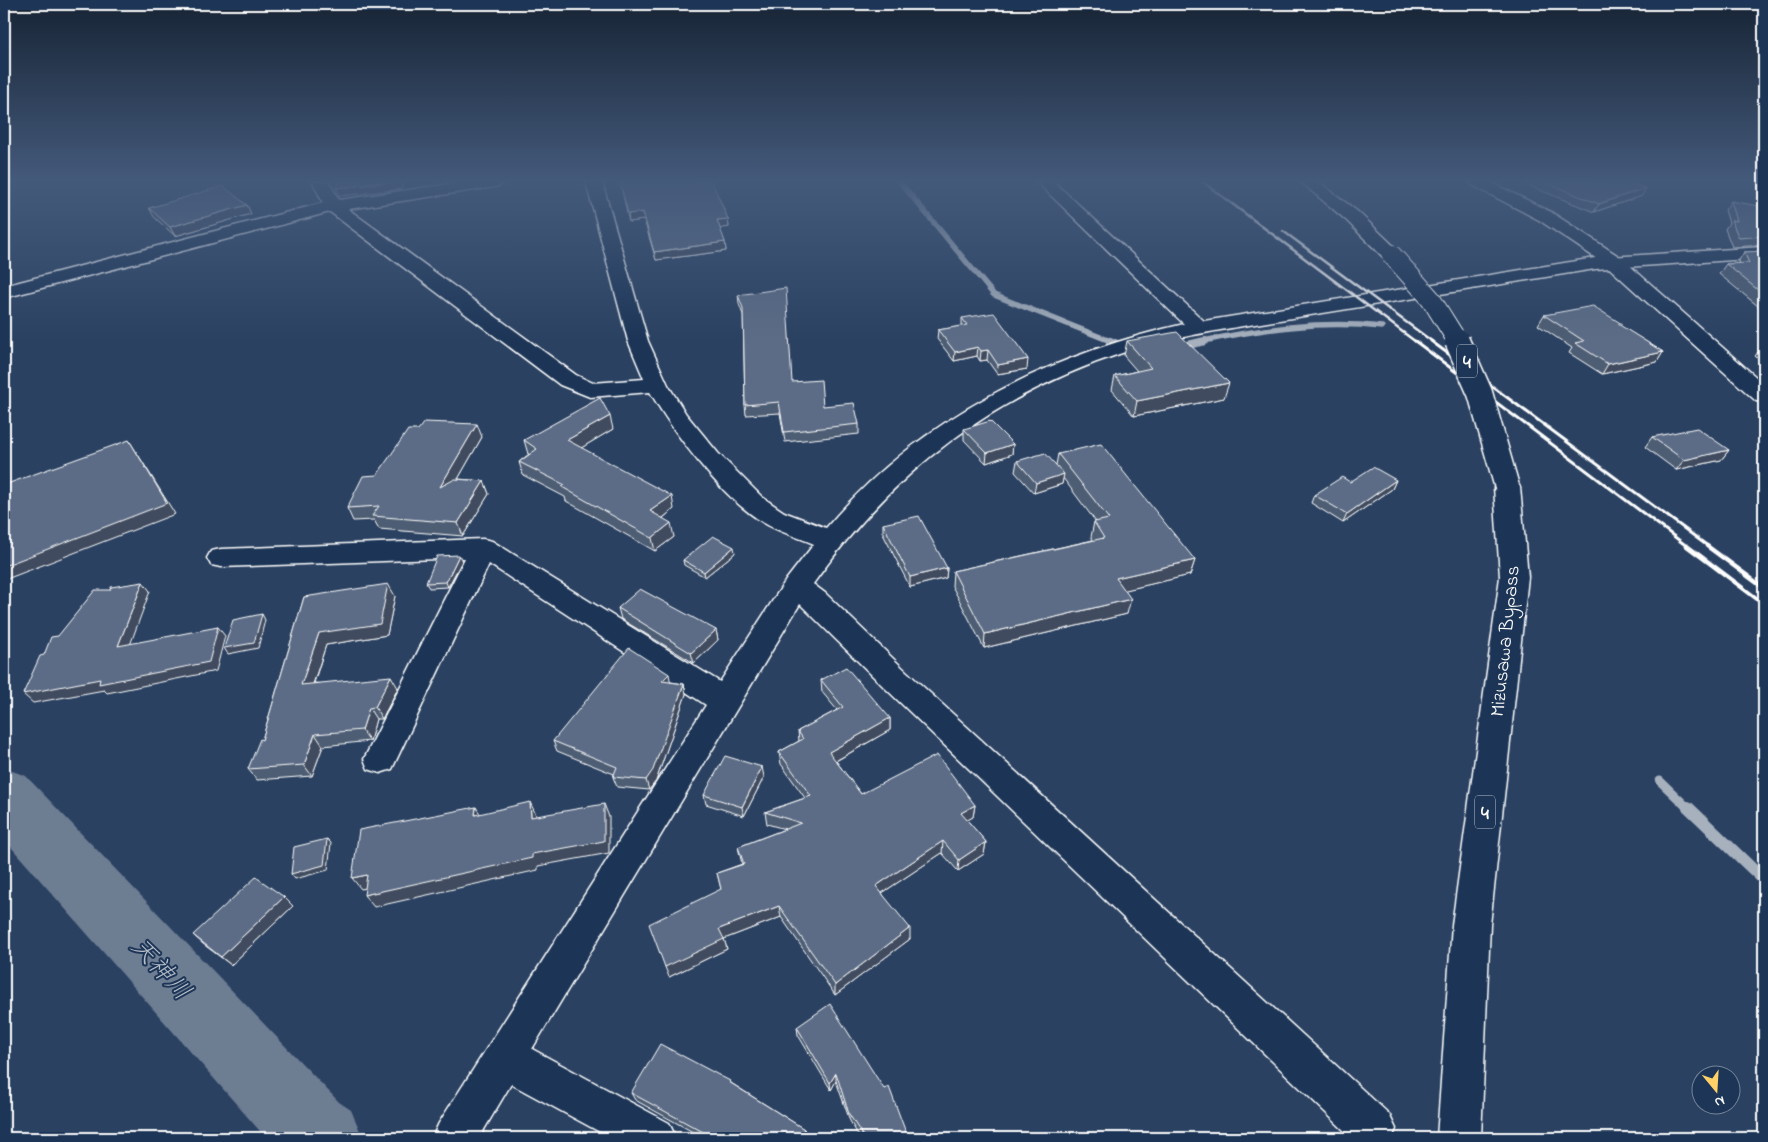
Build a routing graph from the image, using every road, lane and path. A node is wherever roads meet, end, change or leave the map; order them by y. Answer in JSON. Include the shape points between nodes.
{"nodes":[{"id":1,"x":221,"y":235,"type":"edge"},
{"id":2,"x":373,"y":235,"type":"edge"},
{"id":3,"x":609,"y":235,"type":"edge"},
{"id":4,"x":1102,"y":235,"type":"edge"},
{"id":5,"x":1372,"y":235,"type":"edge"},
{"id":6,"x":1574,"y":235,"type":"edge"},
{"id":7,"x":1764,"y":253,"type":"edge"},
{"id":8,"x":1613,"y":261,"type":"junction"},
{"id":9,"x":4,"y":292,"type":"edge"},
{"id":10,"x":1200,"y":328,"type":"junction"},
{"id":11,"x":657,"y":385,"type":"junction"},
{"id":12,"x":1764,"y":396,"type":"edge"},
{"id":13,"x":830,"y":540,"type":"junction"},
{"id":14,"x":483,"y":548,"type":"junction"},
{"id":15,"x":221,"y":558,"type":"dead end"},
{"id":16,"x":796,"y":588,"type":"junction"},
{"id":17,"x":725,"y":701,"type":"junction"},
{"id":18,"x":380,"y":760,"type":"dead end"},
{"id":19,"x":504,"y":1057,"type":"junction"},
{"id":20,"x":1374,"y":1128,"type":"dead end"},
{"id":21,"x":454,"y":1138,"type":"edge"},
{"id":22,"x":654,"y":1138,"type":"edge"},
{"id":23,"x":1458,"y":1138,"type":"edge"}],
"edges":[{"from":1,"to":9,"type":"main road"},
{"from":2,"to":11,"type":"main road","via":[[568,380],[590,390]]},
{"from":3,"to":11,"type":"main road","via":[[638,341]]},
{"from":4,"to":10,"type":"main road"},
{"from":5,"to":23,"type":"main road","name":"Mizusawa Bypass","number":"4","bridge":true,"via":[[1436,306],[1464,354],[1489,414],[1507,486],[1514,577],[1470,925]]},
{"from":6,"to":8,"type":"main road"},
{"from":7,"to":8,"type":"main road"},
{"from":8,"to":10,"type":"main road"},
{"from":8,"to":12,"type":"main road"},
{"from":10,"to":13,"type":"main road","via":[[1117,349],[1066,368],[977,412],[899,468]]},
{"from":11,"to":13,"type":"main road","via":[[676,417],[704,452],[753,502],[775,518]]},
{"from":13,"to":16,"type":"main road"},
{"from":14,"to":15,"type":"main road"},
{"from":14,"to":17,"type":"main road"},
{"from":14,"to":18,"type":"main road"},
{"from":16,"to":17,"type":"main road"},
{"from":16,"to":20,"type":"main road","via":[[815,600]]},
{"from":17,"to":19,"type":"main road"},
{"from":19,"to":21,"type":"main road"},
{"from":19,"to":22,"type":"main road"}]}
